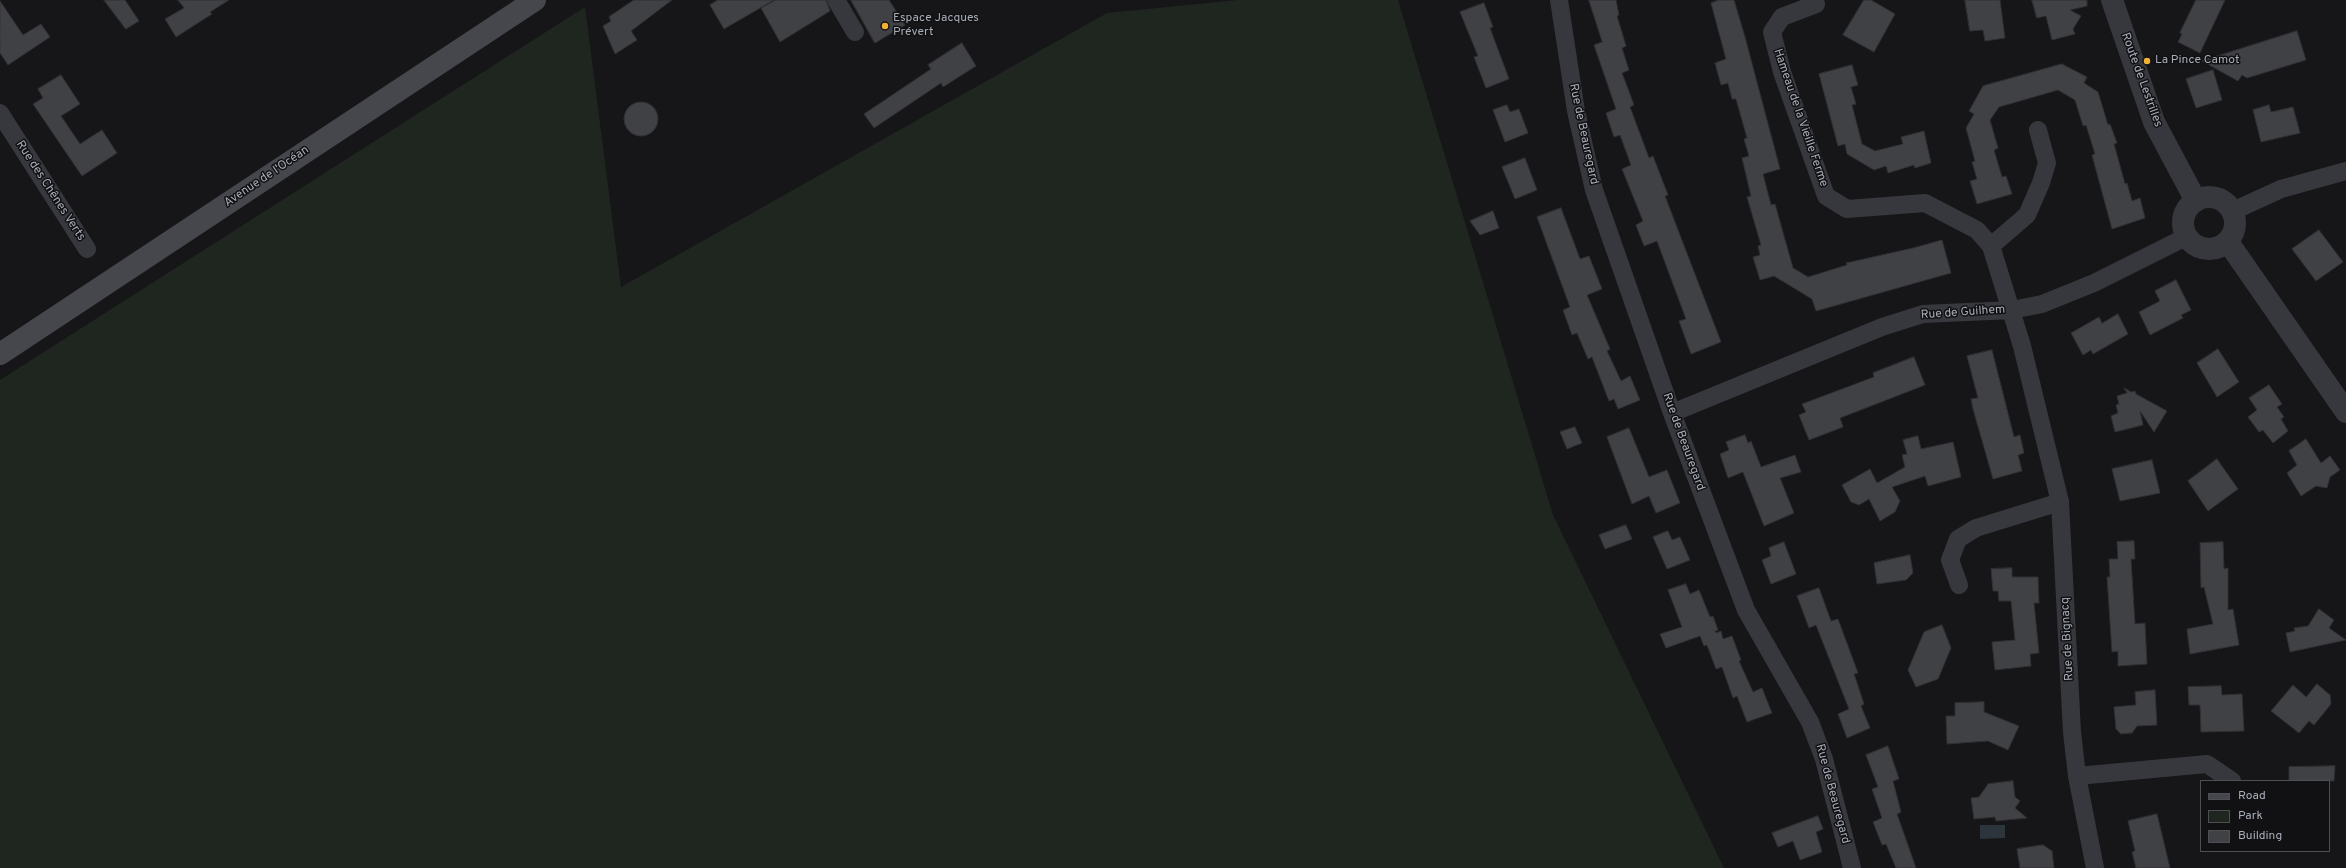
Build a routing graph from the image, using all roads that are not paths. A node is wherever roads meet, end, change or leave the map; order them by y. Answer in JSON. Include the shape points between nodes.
{"nodes":[{"id":1,"x":535,"y":0,"type":"edge"},
{"id":2,"x":836,"y":0,"type":"edge"},
{"id":3,"x":1559,"y":0,"type":"edge"},
{"id":4,"x":2112,"y":0,"type":"edge"},
{"id":5,"x":1816,"y":4,"type":"dead end"},
{"id":6,"x":855,"y":32,"type":"dead end"},
{"id":7,"x":0,"y":113,"type":"edge"},
{"id":8,"x":2038,"y":130,"type":"dead end"},
{"id":9,"x":2346,"y":171,"type":"edge"},
{"id":10,"x":2196,"y":200,"type":"junction"},
{"id":11,"x":2233,"y":211,"type":"junction"},
{"id":12,"x":2186,"y":237,"type":"junction"},
{"id":13,"x":2228,"y":242,"type":"junction"},
{"id":14,"x":1992,"y":246,"type":"junction"},
{"id":15,"x":87,"y":249,"type":"dead end"},
{"id":16,"x":2012,"y":310,"type":"junction"},
{"id":17,"x":0,"y":354,"type":"edge"},
{"id":18,"x":2346,"y":412,"type":"edge"},
{"id":19,"x":1672,"y":413,"type":"junction"},
{"id":20,"x":2060,"y":502,"type":"junction"},
{"id":21,"x":1959,"y":585,"type":"dead end"},
{"id":22,"x":2077,"y":776,"type":"junction"},
{"id":23,"x":2231,"y":780,"type":"edge"},
{"id":24,"x":1852,"y":868,"type":"edge"},
{"id":25,"x":2095,"y":868,"type":"edge"}],
"edges":[{"from":1,"to":17,"type":"main road","name":"Avenue de l'Océan"},
{"from":2,"to":6,"type":"street"},
{"from":3,"to":19,"type":"street","name":"Rue de Beauregard","via":[[1576,111],[1594,190]]},
{"from":4,"to":10,"type":"street","name":"Route de Lestrilles","via":[[2154,122]]},
{"from":5,"to":14,"type":"street","name":"Hameau de la Vieille Ferme","via":[[1782,17],[1772,32],[1782,72],[1826,196],[1847,209],[1925,203],[1977,230]]},
{"from":7,"to":15,"type":"street","name":"Rue des Chênes Verts"},
{"from":8,"to":14,"type":"street","via":[[2047,163],[2041,183],[2027,215]]},
{"from":9,"to":11,"type":"street","via":[[2281,189]]},
{"from":10,"to":11,"type":"street","via":[[2212,197],[2227,204]]},
{"from":10,"to":12,"type":"street","via":[[2185,213],[2183,229]]},
{"from":11,"to":13,"type":"street","via":[[2236,224]]},
{"from":12,"to":13,"type":"street","via":[[2193,244],[2211,250],[2220,248]]},
{"from":12,"to":16,"type":"street","name":"Rue de Guilhem","via":[[2042,304]]},
{"from":13,"to":18,"type":"street"},
{"from":14,"to":16,"type":"street","name":"Hameau de la Vieille Ferme"},
{"from":16,"to":19,"type":"street","name":"Rue de Guilhem","via":[[1923,314],[1882,327]]},
{"from":16,"to":20,"type":"street","name":"Rue de Bignacq"},
{"from":19,"to":24,"type":"street","name":"Rue de Beauregard","via":[[1746,610],[1810,722],[1824,759]]},
{"from":20,"to":21,"type":"street","via":[[1976,528],[1958,539],[1950,560]]},
{"from":20,"to":22,"type":"street","name":"Rue de Bignacq","via":[[2072,732]]},
{"from":22,"to":23,"type":"street","via":[[2207,764]]},
{"from":22,"to":25,"type":"street","name":"Rue de Bignacq"}]}
